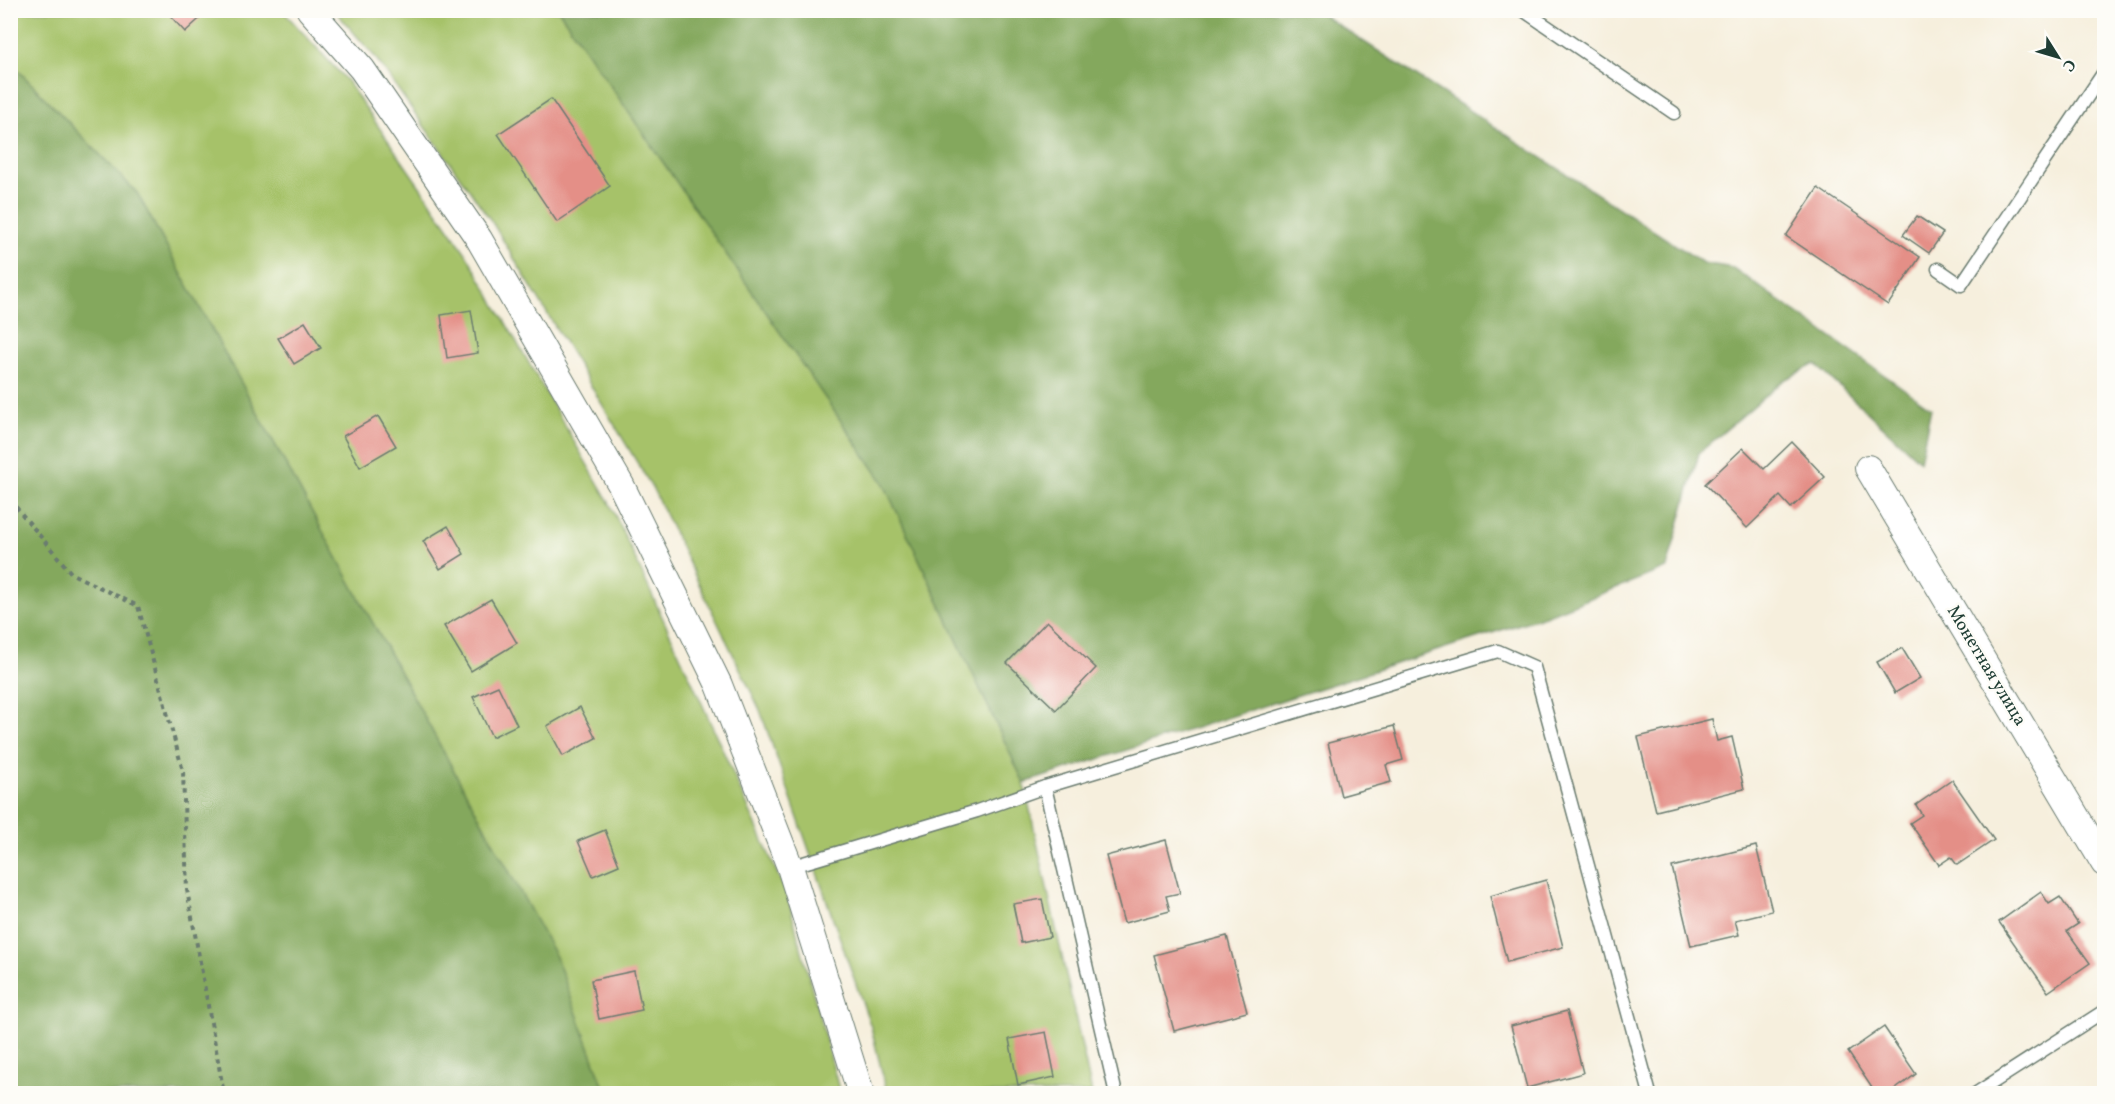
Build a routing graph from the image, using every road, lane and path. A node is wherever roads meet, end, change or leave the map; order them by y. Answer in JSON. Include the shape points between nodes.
{"nodes":[{"id":1,"x":310,"y":10,"type":"edge"},
{"id":2,"x":1523,"y":10,"type":"edge"},
{"id":3,"x":2104,"y":72,"type":"edge"},
{"id":4,"x":1674,"y":113,"type":"dead end"},
{"id":5,"x":1938,"y":269,"type":"dead end"},
{"id":6,"x":1868,"y":468,"type":"dead end"},
{"id":7,"x":10,"y":500,"type":"edge"},
{"id":8,"x":1045,"y":788,"type":"junction"},
{"id":9,"x":2104,"y":863,"type":"edge"},
{"id":10,"x":790,"y":867,"type":"junction"},
{"id":11,"x":2104,"y":1011,"type":"edge"},
{"id":12,"x":224,"y":1094,"type":"edge"},
{"id":13,"x":861,"y":1094,"type":"edge"},
{"id":14,"x":1116,"y":1094,"type":"edge"},
{"id":15,"x":1650,"y":1094,"type":"edge"},
{"id":16,"x":1976,"y":1094,"type":"edge"}],
"edges":[{"from":1,"to":10,"type":"street","via":[[362,69],[479,239],[621,485],[719,685]]},
{"from":2,"to":4,"type":"lane"},
{"from":3,"to":5,"type":"lane","via":[[1961,285]]},
{"from":6,"to":9,"type":"street","name":"Монетная улица"},
{"from":7,"to":12,"type":"path","via":[[72,574],[138,606],[183,771],[187,890]]},
{"from":8,"to":10,"type":"lane"},
{"from":8,"to":14,"type":"lane"},
{"from":8,"to":15,"type":"lane","via":[[1498,651],[1534,667]]},
{"from":10,"to":13,"type":"street"},
{"from":11,"to":16,"type":"lane"}]}
